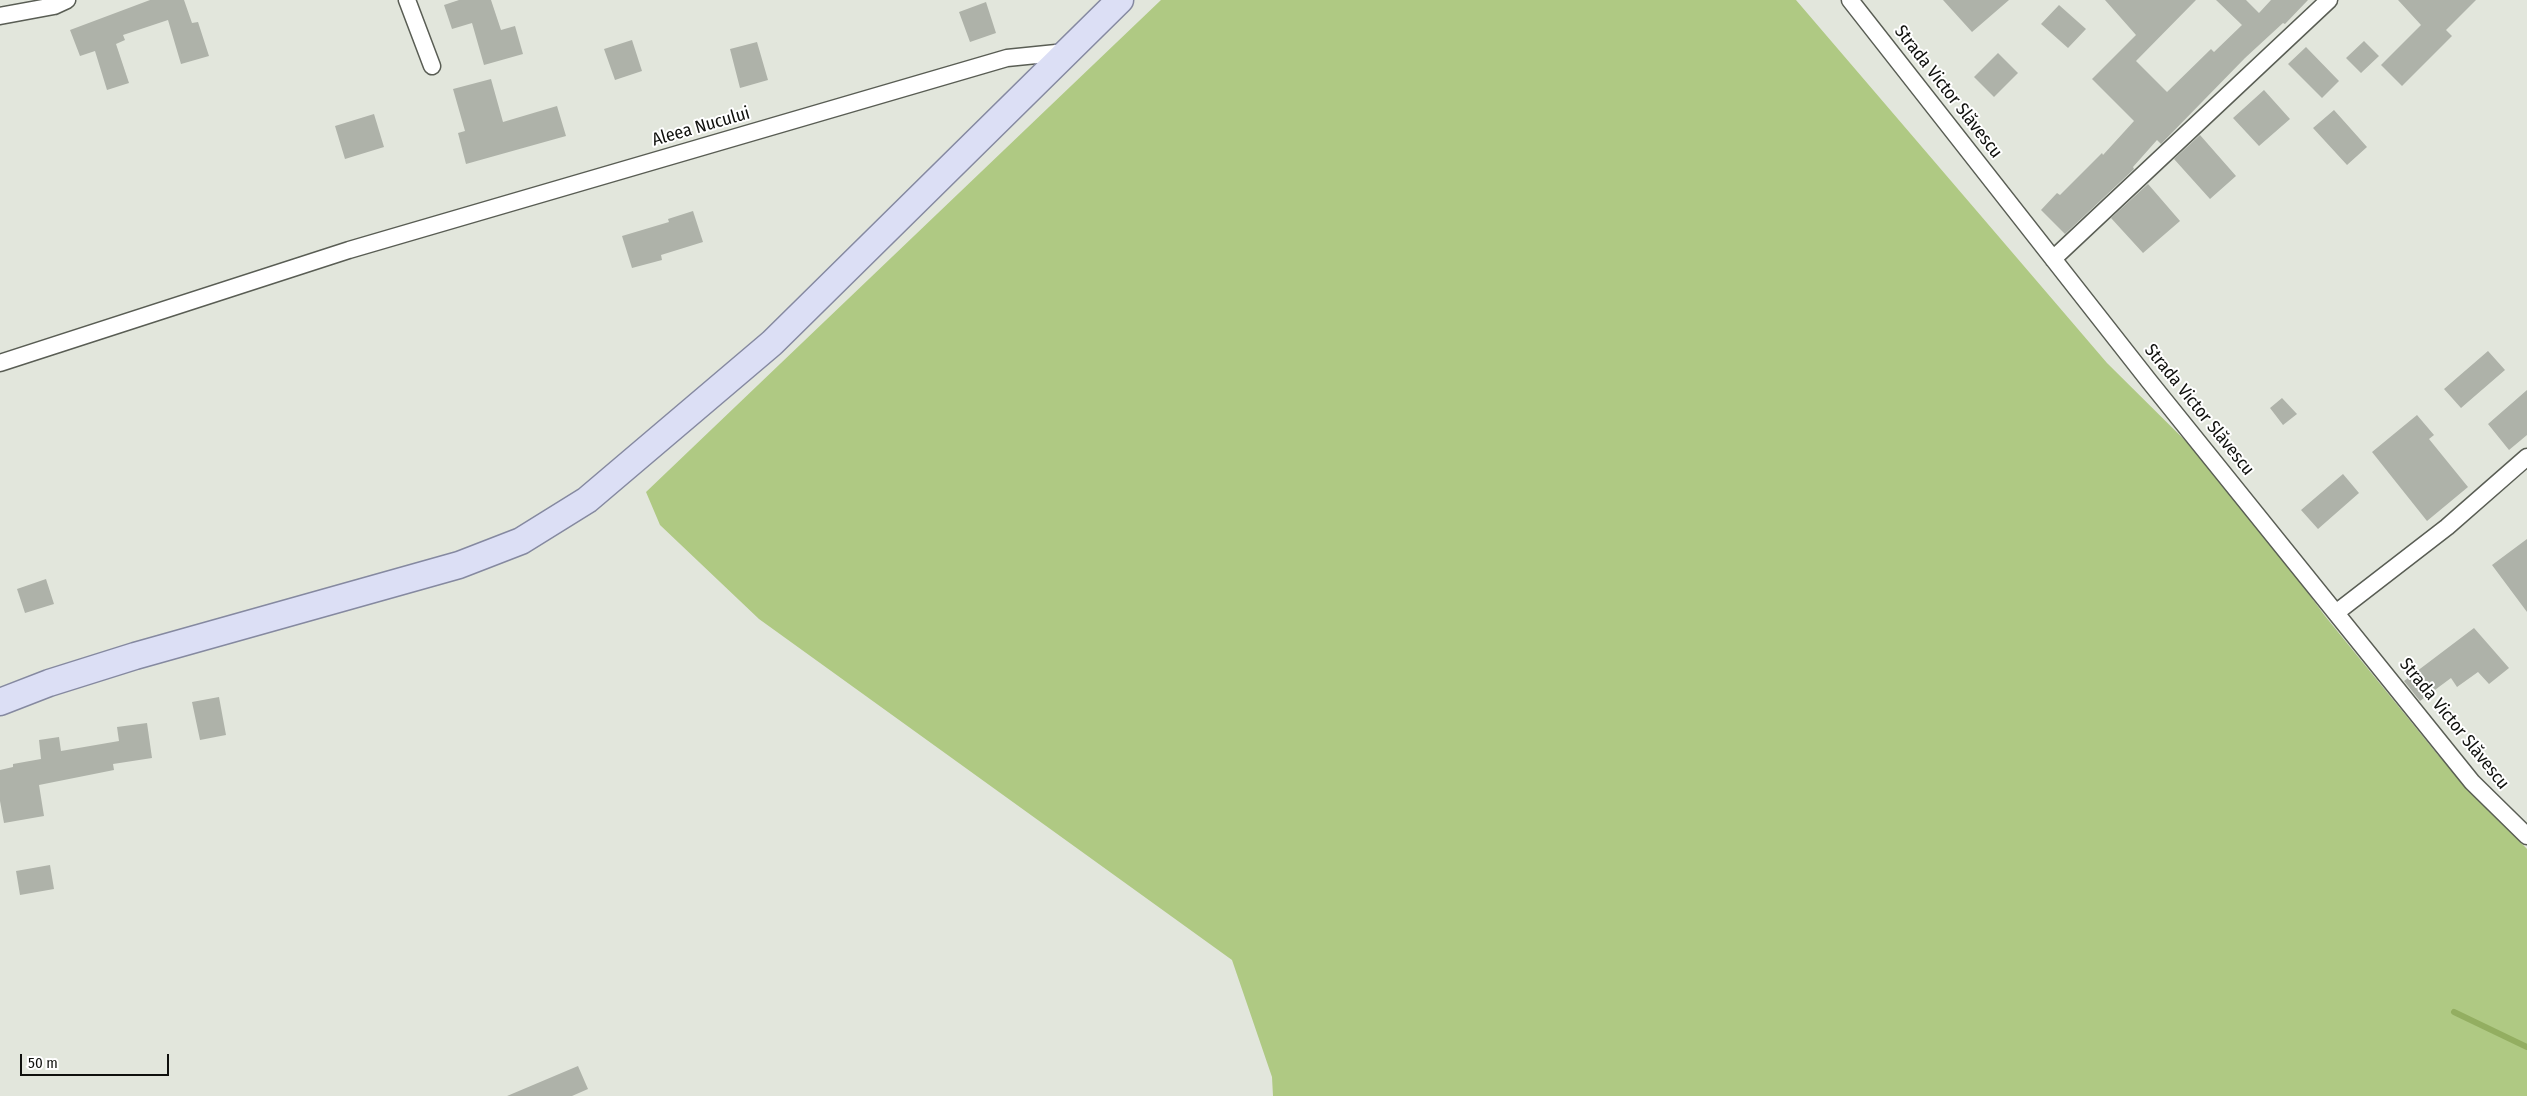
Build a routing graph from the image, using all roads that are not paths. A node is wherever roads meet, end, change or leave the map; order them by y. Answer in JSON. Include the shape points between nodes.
{"nodes":[{"id":1,"x":68,"y":0,"type":"edge"},
{"id":2,"x":407,"y":0,"type":"edge"},
{"id":3,"x":1120,"y":0,"type":"edge"},
{"id":4,"x":1850,"y":0,"type":"edge"},
{"id":5,"x":2329,"y":0,"type":"edge"},
{"id":6,"x":0,"y":16,"type":"edge"},
{"id":7,"x":1066,"y":52,"type":"junction"},
{"id":8,"x":432,"y":66,"type":"dead end"},
{"id":9,"x":2053,"y":259,"type":"junction"},
{"id":10,"x":0,"y":363,"type":"edge"},
{"id":11,"x":2527,"y":457,"type":"edge"},
{"id":12,"x":2337,"y":612,"type":"junction"},
{"id":13,"x":0,"y":702,"type":"edge"},
{"id":14,"x":2527,"y":836,"type":"edge"}],
"edges":[{"from":1,"to":6,"type":"street","via":[[54,6]]},
{"from":2,"to":8,"type":"street"},
{"from":3,"to":7,"type":"main road"},
{"from":4,"to":9,"type":"street","name":"Strada Victor Slăvescu"},
{"from":5,"to":9,"type":"street"},
{"from":7,"to":10,"type":"street","name":"Aleea Nucului","via":[[1007,58],[349,250]]},
{"from":7,"to":13,"type":"main road","via":[[772,343],[587,500],[521,541],[459,565],[135,656]]},
{"from":9,"to":12,"type":"street","name":"Strada Victor Slăvescu"},
{"from":11,"to":12,"type":"street","via":[[2447,527]]},
{"from":12,"to":14,"type":"street","name":"Strada Victor Slăvescu","via":[[2472,782]]}]}
